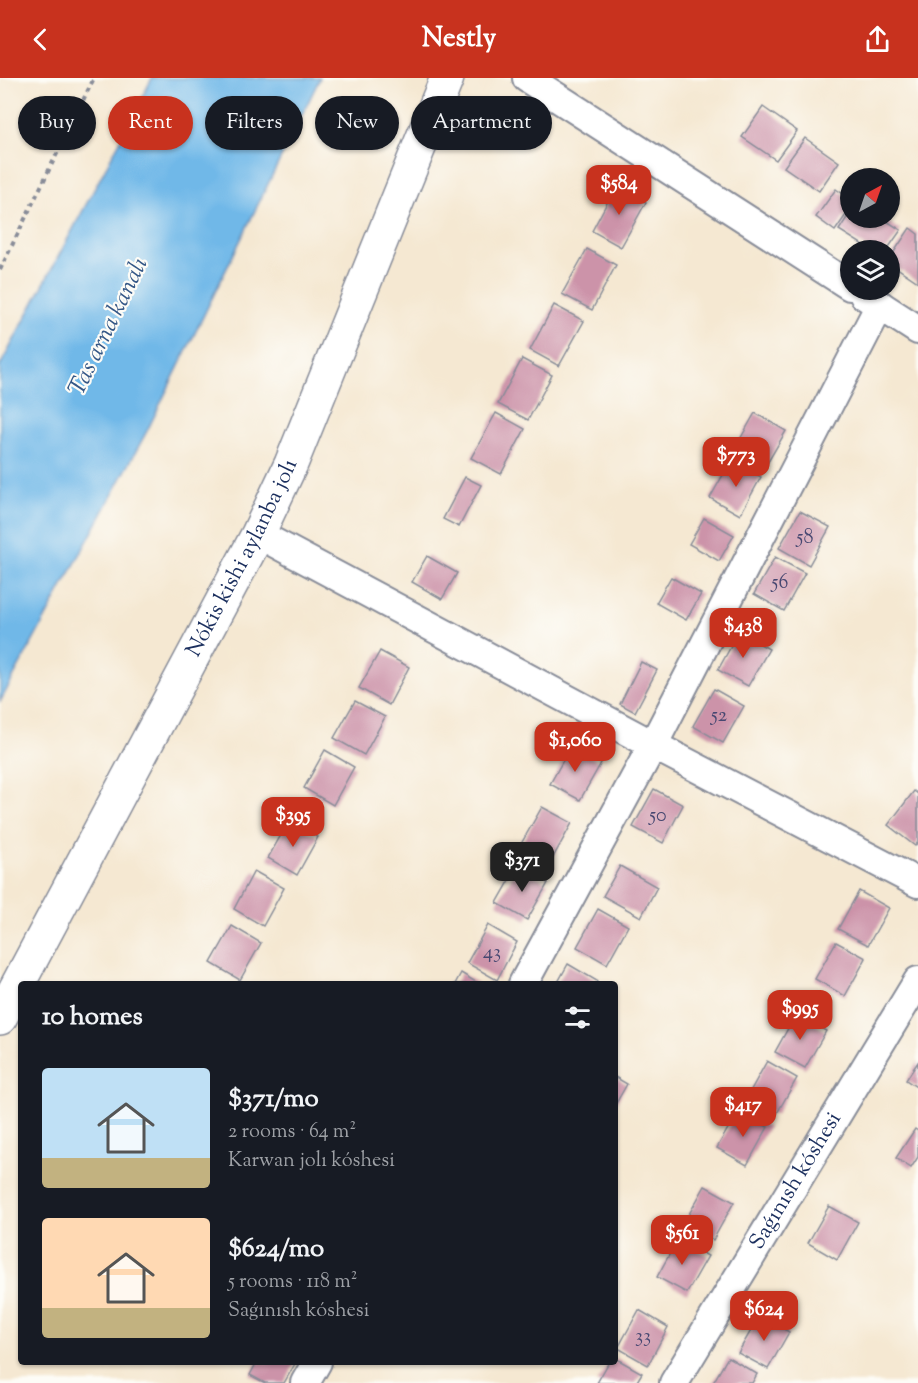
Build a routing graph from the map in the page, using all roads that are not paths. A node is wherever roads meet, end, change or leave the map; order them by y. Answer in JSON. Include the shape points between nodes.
{"nodes":[{"id":1,"x":447,"y":78,"type":"edge"},
{"id":2,"x":527,"y":78,"type":"edge"},
{"id":3,"x":840,"y":280,"type":"edge"},
{"id":4,"x":872,"y":300,"type":"edge"},
{"id":5,"x":880,"y":305,"type":"junction"},
{"id":6,"x":918,"y":330,"type":"edge"},
{"id":7,"x":258,"y":534,"type":"junction"},
{"id":8,"x":653,"y":745,"type":"junction"},
{"id":9,"x":918,"y":883,"type":"edge"},
{"id":10,"x":20,"y":981,"type":"edge"},
{"id":11,"x":525,"y":981,"type":"edge"},
{"id":12,"x":918,"y":981,"type":"edge"},
{"id":13,"x":18,"y":984,"type":"edge"},
{"id":14,"x":0,"y":1018,"type":"edge"},
{"id":15,"x":314,"y":1365,"type":"edge"},
{"id":16,"x":305,"y":1383,"type":"edge"},
{"id":17,"x":674,"y":1383,"type":"edge"}],
"edges":[{"from":1,"to":7,"type":"main road","name":"Nókis kishi aylanba jolı","via":[[291,464]]},
{"from":2,"to":3,"type":"street"},
{"from":4,"to":5,"type":"street"},
{"from":5,"to":6,"type":"street"},
{"from":5,"to":8,"type":"street"},
{"from":7,"to":8,"type":"street"},
{"from":7,"to":10,"type":"main road","name":"Nókis kishi aylanba jolı"},
{"from":8,"to":9,"type":"street"},
{"from":8,"to":11,"type":"street"},
{"from":12,"to":17,"type":"street","name":"Saǵınısh kóshesi"},
{"from":13,"to":14,"type":"main road","name":"Nókis kishi aylanba jolı"},
{"from":15,"to":16,"type":"street"}]}
